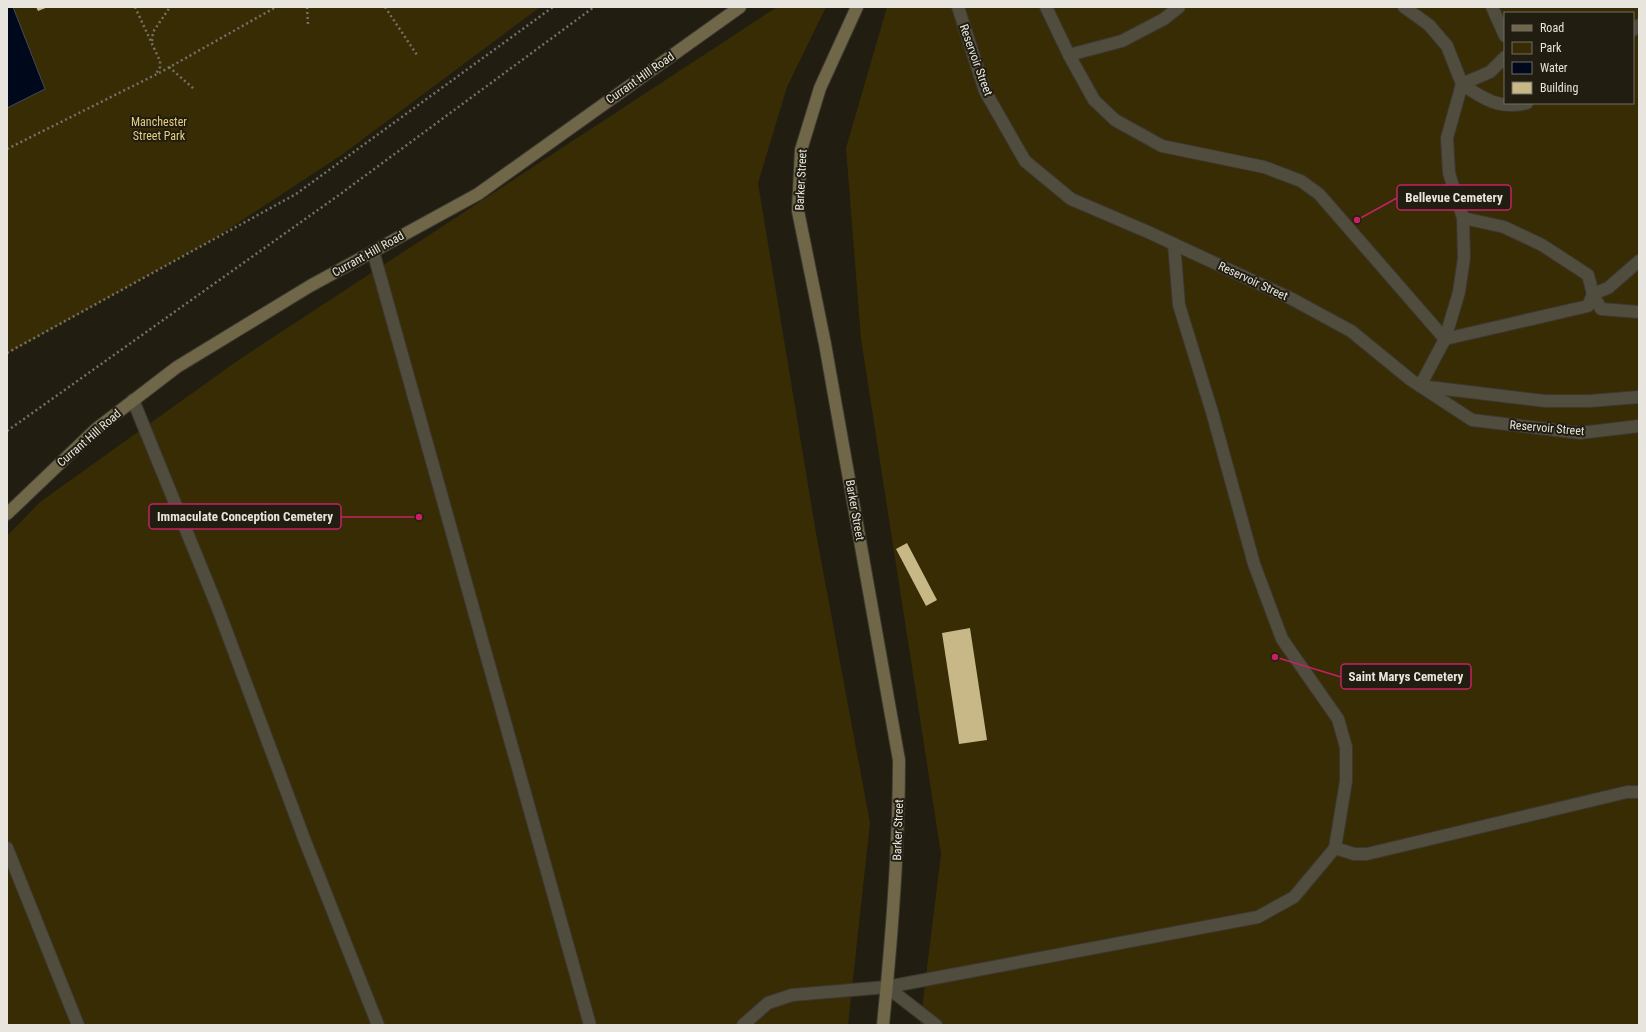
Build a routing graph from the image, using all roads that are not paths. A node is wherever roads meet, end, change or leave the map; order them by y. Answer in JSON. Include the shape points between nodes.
{"nodes":[{"id":1,"x":740,"y":7,"type":"edge"},
{"id":2,"x":857,"y":7,"type":"edge"},
{"id":3,"x":958,"y":7,"type":"edge"},
{"id":4,"x":1046,"y":7,"type":"edge"},
{"id":5,"x":1179,"y":7,"type":"edge"},
{"id":6,"x":1404,"y":7,"type":"edge"},
{"id":7,"x":1492,"y":7,"type":"edge"},
{"id":8,"x":1504,"y":34,"type":"edge"},
{"id":9,"x":1069,"y":55,"type":"junction"},
{"id":10,"x":1504,"y":58,"type":"edge"},
{"id":11,"x":1462,"y":84,"type":"junction"},
{"id":12,"x":1514,"y":104,"type":"edge"},
{"id":13,"x":1463,"y":218,"type":"junction"},
{"id":14,"x":1174,"y":244,"type":"junction"},
{"id":15,"x":373,"y":251,"type":"junction"},
{"id":16,"x":1639,"y":262,"type":"edge"},
{"id":17,"x":1593,"y":294,"type":"junction"},
{"id":18,"x":1639,"y":312,"type":"edge"},
{"id":19,"x":1445,"y":339,"type":"junction"},
{"id":20,"x":1420,"y":386,"type":"junction"},
{"id":21,"x":1639,"y":397,"type":"edge"},
{"id":22,"x":133,"y":400,"type":"junction"},
{"id":23,"x":1639,"y":426,"type":"edge"},
{"id":24,"x":7,"y":514,"type":"edge"},
{"id":25,"x":1639,"y":792,"type":"edge"},
{"id":26,"x":7,"y":848,"type":"edge"},
{"id":27,"x":1335,"y":848,"type":"junction"},
{"id":28,"x":887,"y":987,"type":"junction"},
{"id":29,"x":78,"y":1025,"type":"edge"},
{"id":30,"x":378,"y":1025,"type":"edge"},
{"id":31,"x":590,"y":1025,"type":"edge"},
{"id":32,"x":743,"y":1025,"type":"edge"},
{"id":33,"x":883,"y":1025,"type":"edge"},
{"id":34,"x":936,"y":1025,"type":"edge"}],
"edges":[{"from":1,"to":15,"type":"main road","name":"Currant Hill Road","via":[[478,194]]},
{"from":2,"to":28,"type":"main road","name":"Barker Street","via":[[820,88],[801,150],[798,211],[899,760],[899,828]]},
{"from":3,"to":14,"type":"street","name":"Reservoir Street","via":[[985,91],[1025,161],[1071,199]]},
{"from":4,"to":9,"type":"street"},
{"from":5,"to":9,"type":"street","via":[[1164,19],[1122,41]]},
{"from":6,"to":11,"type":"street","via":[[1428,25],[1447,46]]},
{"from":7,"to":8,"type":"street"},
{"from":9,"to":19,"type":"street","via":[[1094,100],[1115,120],[1128,128],[1162,146],[1264,167],[1301,181],[1313,189]]},
{"from":10,"to":11,"type":"street","via":[[1490,72]]},
{"from":11,"to":12,"type":"street","via":[[1481,98],[1501,105]]},
{"from":11,"to":13,"type":"street","via":[[1447,138],[1449,173]]},
{"from":13,"to":17,"type":"street","via":[[1504,227],[1542,245],[1588,275]]},
{"from":13,"to":19,"type":"street","via":[[1464,258],[1459,292]]},
{"from":14,"to":20,"type":"street","name":"Reservoir Street","via":[[1292,299],[1352,331]]},
{"from":14,"to":27,"type":"street","via":[[1179,305],[1254,564],[1282,639],[1338,719],[1346,748],[1346,781]]},
{"from":15,"to":22,"type":"main road","name":"Currant Hill Road","via":[[177,367]]},
{"from":15,"to":31,"type":"street"},
{"from":16,"to":17,"type":"street","via":[[1608,288]]},
{"from":17,"to":18,"type":"street","via":[[1601,309]]},
{"from":17,"to":19,"type":"street","via":[[1588,306]]},
{"from":19,"to":20,"type":"street"},
{"from":20,"to":21,"type":"street","via":[[1545,401]]},
{"from":20,"to":23,"type":"street","name":"Reservoir Street","via":[[1472,420],[1580,433]]},
{"from":22,"to":24,"type":"main road","name":"Currant Hill Road","via":[[96,429]]},
{"from":22,"to":30,"type":"street","via":[[217,606],[302,834]]},
{"from":25,"to":27,"type":"street","via":[[1627,792],[1368,854],[1354,854]]},
{"from":26,"to":29,"type":"street"},
{"from":27,"to":28,"type":"street","via":[[1294,897],[1258,917]]},
{"from":28,"to":32,"type":"street","via":[[792,995],[768,1003]]},
{"from":28,"to":33,"type":"main road","name":"Barker Street"},
{"from":28,"to":34,"type":"street"}]}
